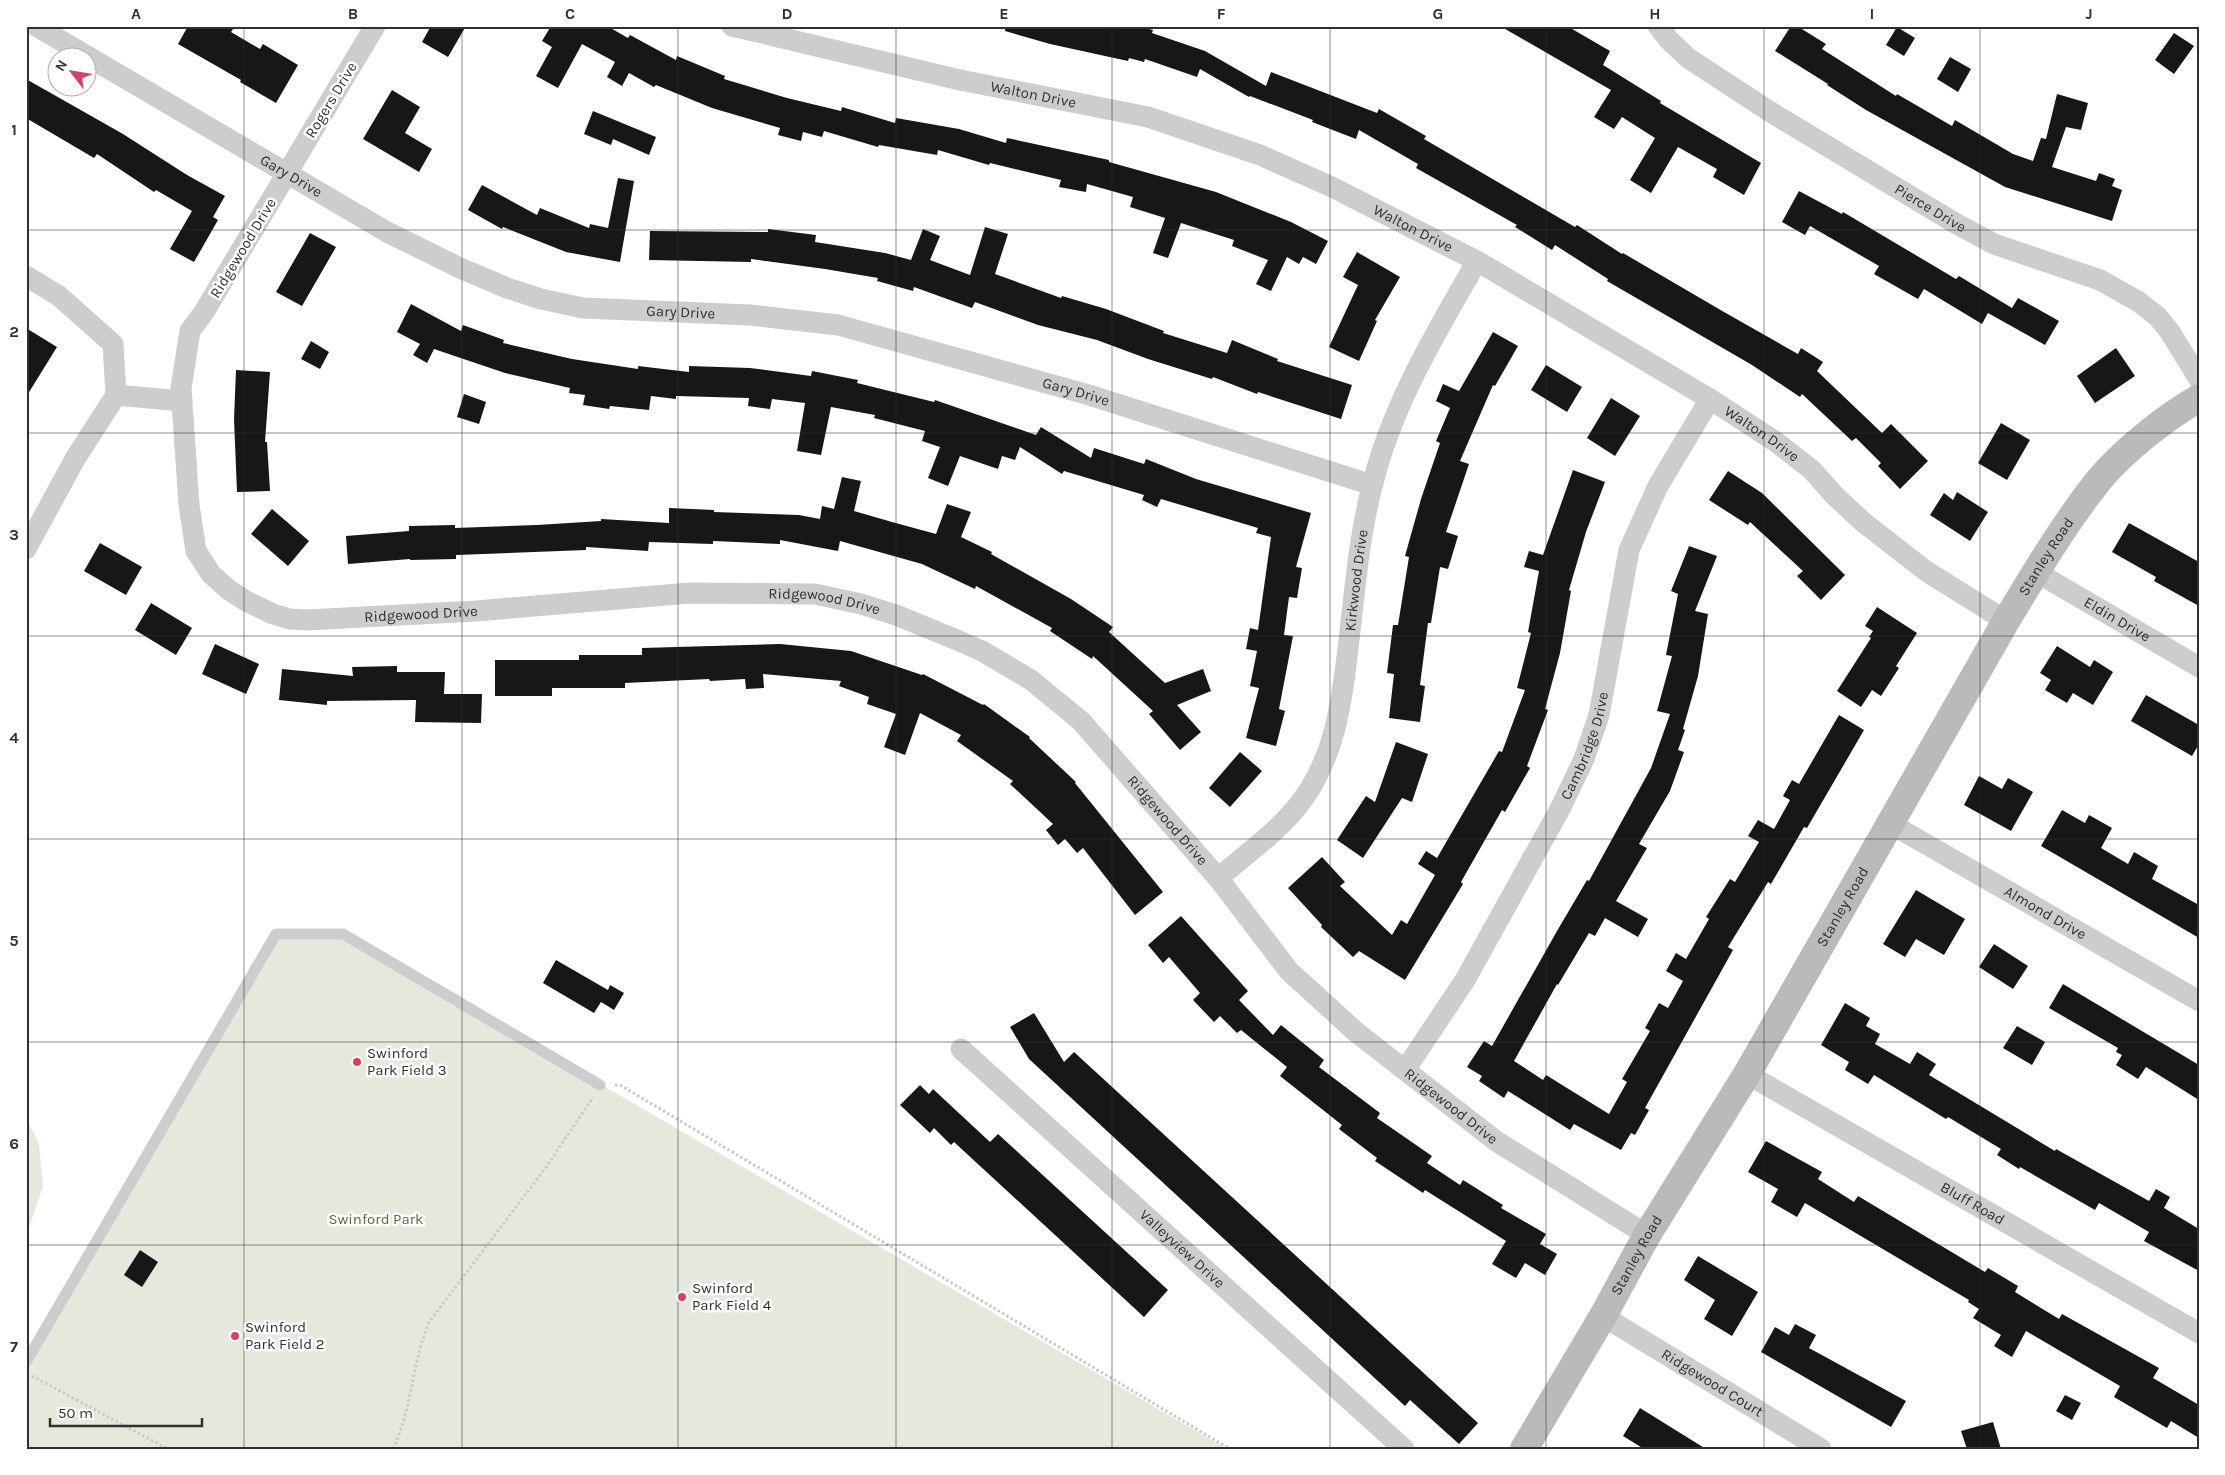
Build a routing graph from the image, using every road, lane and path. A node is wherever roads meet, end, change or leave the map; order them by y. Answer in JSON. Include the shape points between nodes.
{"nodes":[{"id":1,"x":36,"y":26,"type":"edge"},
{"id":2,"x":376,"y":26,"type":"edge"},
{"id":3,"x":732,"y":26,"type":"edge"},
{"id":4,"x":1658,"y":26,"type":"edge"},
{"id":5,"x":755,"y":29,"type":"edge"},
{"id":6,"x":287,"y":175,"type":"junction"},
{"id":7,"x":1477,"y":261,"type":"junction"},
{"id":8,"x":26,"y":276,"type":"edge"},
{"id":9,"x":2199,"y":379,"type":"edge"},
{"id":10,"x":116,"y":395,"type":"junction"},
{"id":11,"x":2199,"y":398,"type":"edge"},
{"id":12,"x":1710,"y":399,"type":"junction"},
{"id":13,"x":182,"y":401,"type":"junction"},
{"id":14,"x":1372,"y":484,"type":"junction"},
{"id":15,"x":26,"y":549,"type":"edge"},
{"id":16,"x":2036,"y":572,"type":"junction"},
{"id":17,"x":2006,"y":621,"type":"junction"},
{"id":18,"x":2199,"y":666,"type":"edge"},
{"id":19,"x":1891,"y":824,"type":"junction"},
{"id":20,"x":1218,"y":878,"type":"junction"},
{"id":21,"x":2199,"y":1001,"type":"edge"},
{"id":22,"x":961,"y":1049,"type":"dead end"},
{"id":23,"x":1405,"y":1070,"type":"junction"},
{"id":24,"x":1747,"y":1074,"type":"junction"},
{"id":25,"x":600,"y":1085,"type":"junction"},
{"id":26,"x":1648,"y":1235,"type":"junction"},
{"id":27,"x":1603,"y":1316,"type":"junction"},
{"id":28,"x":2199,"y":1333,"type":"edge"},
{"id":29,"x":26,"y":1362,"type":"edge"},
{"id":30,"x":26,"y":1373,"type":"edge"},
{"id":31,"x":1392,"y":1445,"type":"edge"},
{"id":32,"x":168,"y":1449,"type":"edge"},
{"id":33,"x":393,"y":1449,"type":"edge"},
{"id":34,"x":1230,"y":1449,"type":"edge"},
{"id":35,"x":1524,"y":1449,"type":"edge"},
{"id":36,"x":1821,"y":1449,"type":"edge"}],
"edges":[{"from":1,"to":6,"type":"street","name":"Gary Drive"},
{"from":2,"to":6,"type":"street","name":"Rogers Drive"},
{"from":3,"to":5,"type":"street","name":"Walton Drive"},
{"from":4,"to":9,"type":"street","name":"Pierce Drive","via":[[1688,58],[1954,223],[2001,247],[2100,280],[2139,302],[2170,332]]},
{"from":5,"to":7,"type":"street","name":"Walton Drive","via":[[960,80],[1148,117],[1269,159],[1332,187]]},
{"from":6,"to":13,"type":"street","name":"Ridgewood Drive","via":[[190,330],[183,368]]},
{"from":6,"to":14,"type":"street","name":"Gary Drive","via":[[387,232],[460,268],[541,299],[583,308],[750,315],[838,325],[1089,395]]},
{"from":7,"to":12,"type":"street","name":"Walton Drive"},
{"from":7,"to":14,"type":"street","name":"Kirkwood Drive","via":[[1424,352]]},
{"from":8,"to":10,"type":"street","via":[[59,296],[113,344]]},
{"from":10,"to":13,"type":"street"},
{"from":10,"to":15,"type":"street","via":[[75,459]]},
{"from":11,"to":16,"type":"street","name":"Stanley Road","via":[[2122,455],[2100,479]]},
{"from":12,"to":17,"type":"street","name":"Walton Drive","via":[[1812,470],[1863,522],[1926,571]]},
{"from":12,"to":23,"type":"street","name":"Cambridge Drive","via":[[1658,486],[1629,550],[1599,715],[1584,758],[1560,809],[1475,963]]},
{"from":13,"to":20,"type":"street","name":"Ridgewood Drive","via":[[188,505],[196,551],[211,574],[230,590],[273,614],[290,619],[317,619],[476,611],[690,593],[815,594],[861,604],[982,651],[1031,680],[1081,721]]},
{"from":14,"to":20,"type":"street","name":"Kirkwood Drive","via":[[1360,550],[1341,706],[1333,740],[1324,763],[1297,807]]},
{"from":16,"to":17,"type":"street","name":"Stanley Road"},
{"from":16,"to":18,"type":"street","name":"Eldin Drive"},
{"from":17,"to":19,"type":"street","name":"Stanley Road"},
{"from":19,"to":21,"type":"street","name":"Almond Drive"},
{"from":19,"to":24,"type":"street","name":"Stanley Road"},
{"from":20,"to":23,"type":"street","name":"Ridgewood Drive","via":[[1289,971],[1356,1032]]},
{"from":22,"to":31,"type":"street","name":"Valleyview Drive"},
{"from":23,"to":26,"type":"street","name":"Ridgewood Drive","via":[[1496,1141]]},
{"from":24,"to":26,"type":"street","name":"Stanley Road"},
{"from":24,"to":28,"type":"street","name":"Bluff Road"},
{"from":25,"to":29,"type":"lane","via":[[343,934],[276,934]]},
{"from":25,"to":33,"type":"path","via":[[547,1166],[429,1322],[418,1352],[404,1421]]},
{"from":25,"to":34,"type":"path","via":[[620,1085]]},
{"from":26,"to":27,"type":"street","name":"Stanley Road"},
{"from":27,"to":35,"type":"street","name":"Stanley Road"},
{"from":27,"to":36,"type":"street","name":"Ridgewood Court"},
{"from":30,"to":32,"type":"path"}]}
